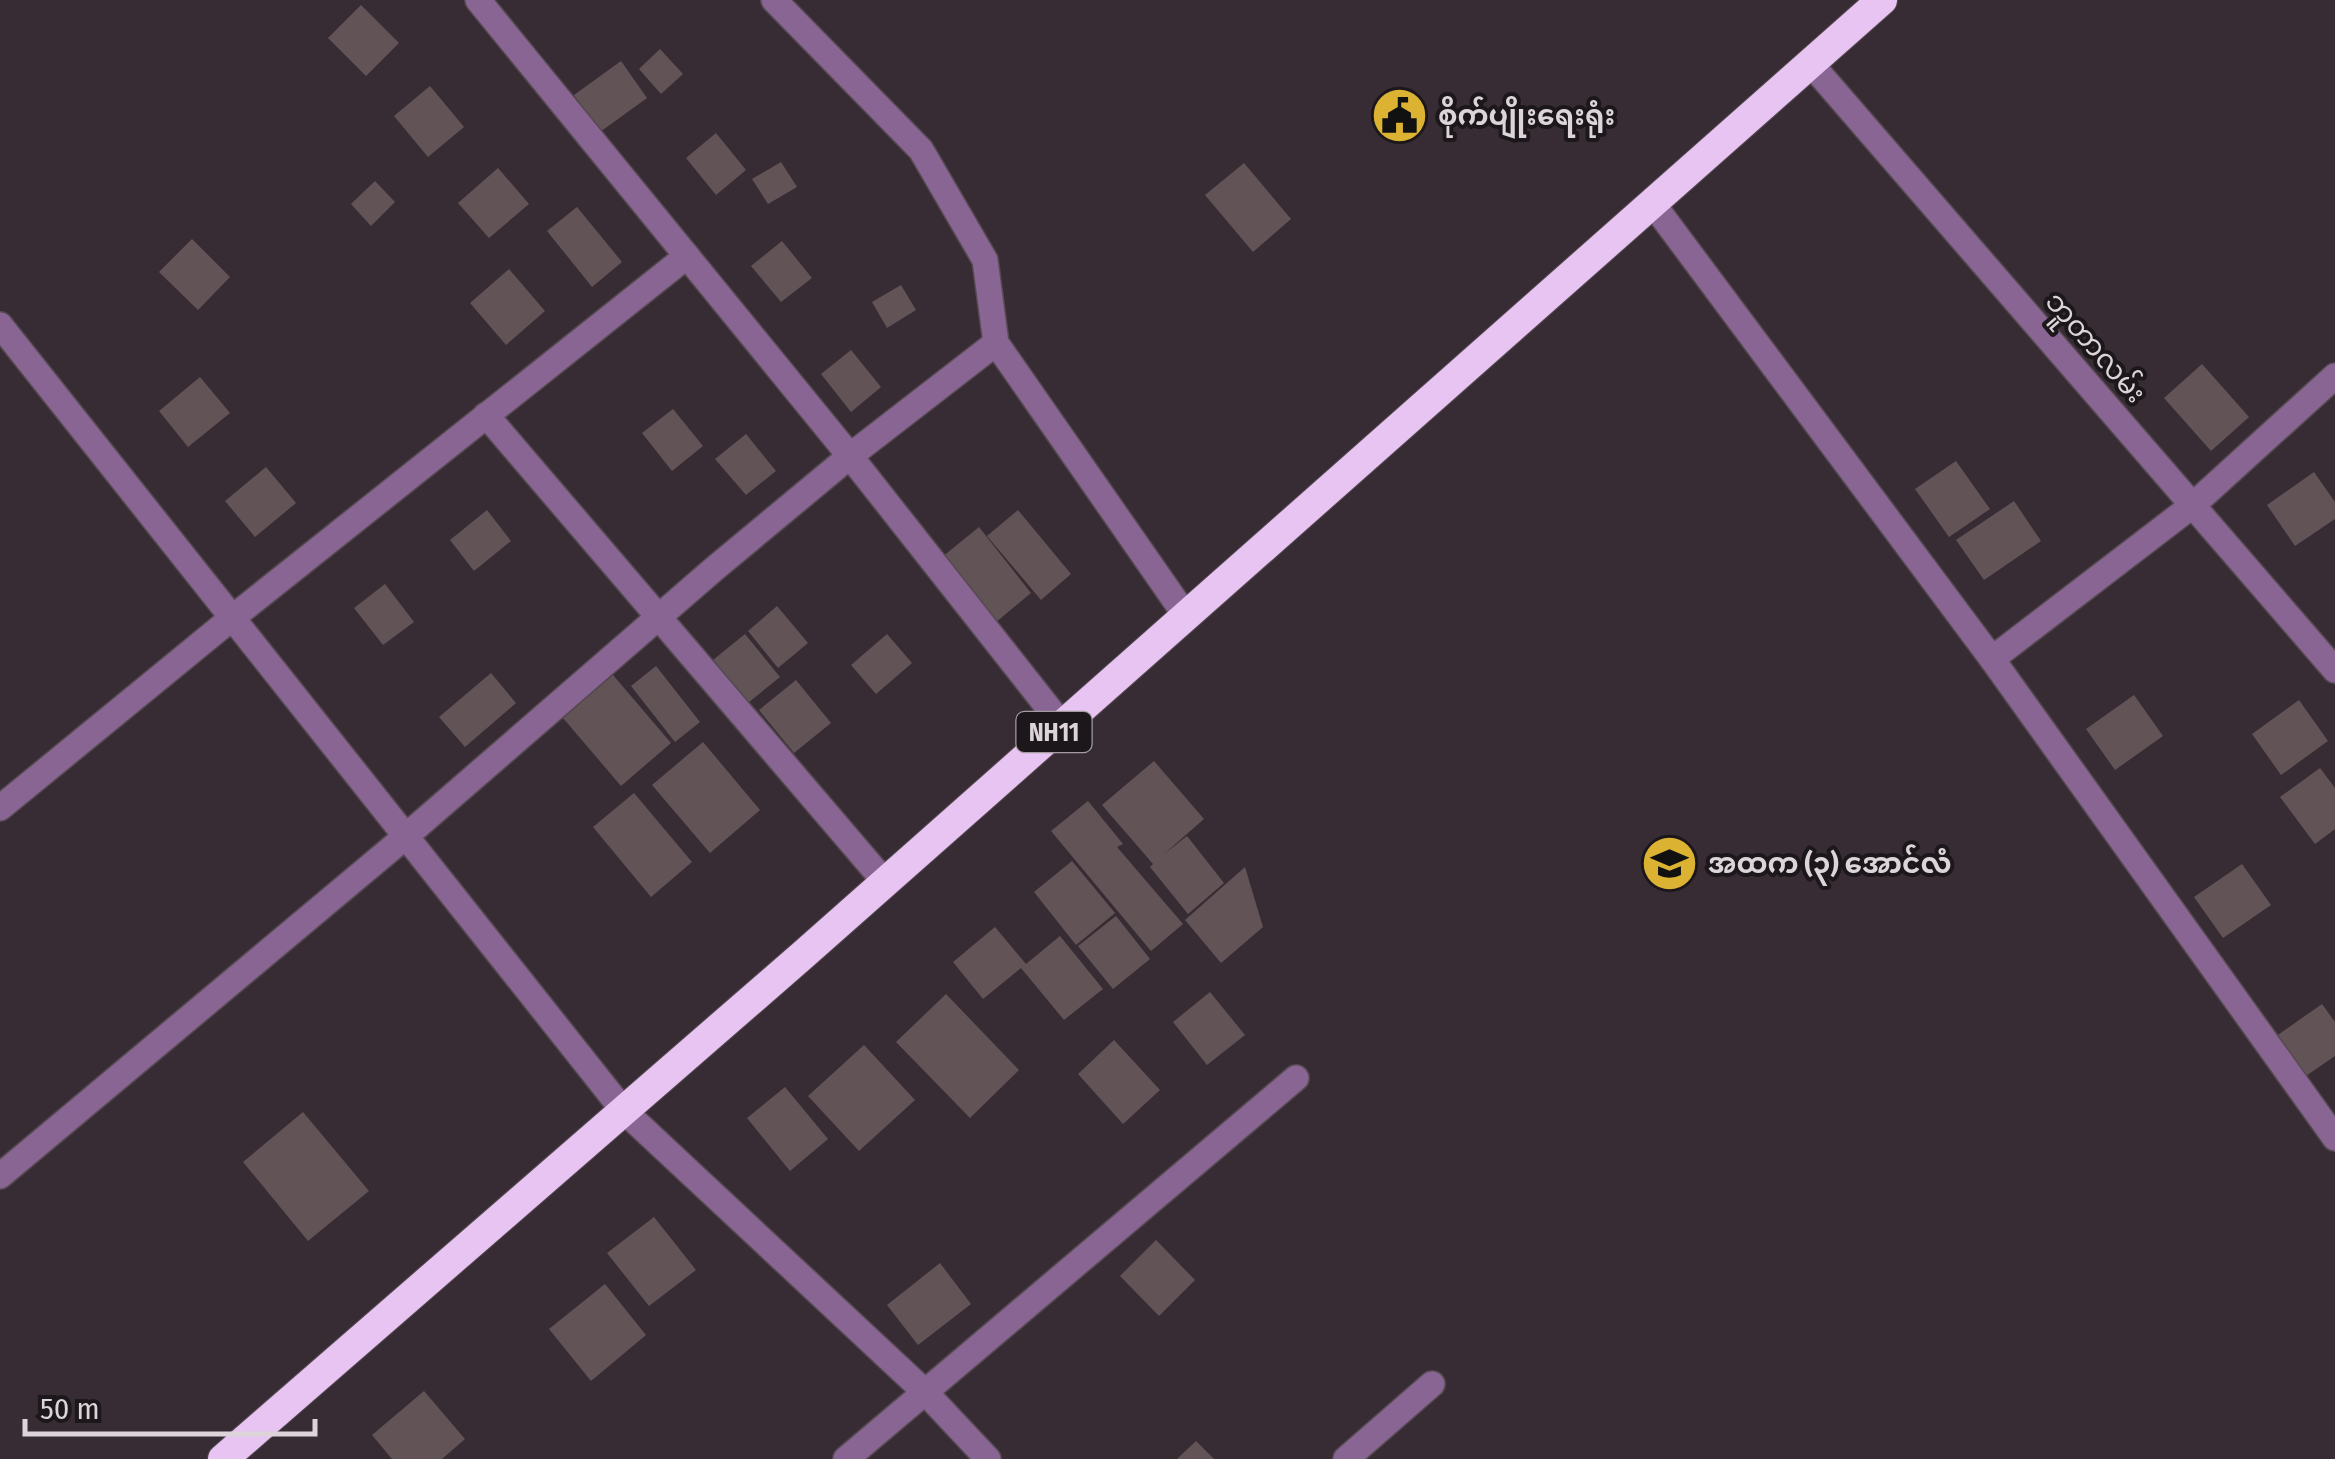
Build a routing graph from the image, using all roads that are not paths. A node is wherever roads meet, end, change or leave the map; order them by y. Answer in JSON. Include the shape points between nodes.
{"nodes":[{"id":1,"x":478,"y":0,"type":"edge"},
{"id":2,"x":774,"y":0,"type":"edge"},
{"id":3,"x":1882,"y":0,"type":"edge"},
{"id":4,"x":1811,"y":64,"type":"junction"},
{"id":5,"x":1653,"y":204,"type":"junction"},
{"id":6,"x":687,"y":256,"type":"junction"},
{"id":7,"x":0,"y":325,"type":"edge"},
{"id":8,"x":996,"y":343,"type":"junction"},
{"id":9,"x":2335,"y":376,"type":"edge"},
{"id":10,"x":486,"y":415,"type":"junction"},
{"id":11,"x":850,"y":456,"type":"junction"},
{"id":12,"x":2193,"y":506,"type":"junction"},
{"id":13,"x":1186,"y":616,"type":"junction"},
{"id":14,"x":658,"y":617,"type":"junction"},
{"id":15,"x":232,"y":618,"type":"junction"},
{"id":16,"x":1992,"y":660,"type":"junction"},
{"id":17,"x":2335,"y":670,"type":"edge"},
{"id":18,"x":1062,"y":725,"type":"junction"},
{"id":19,"x":0,"y":808,"type":"edge"},
{"id":20,"x":406,"y":837,"type":"junction"},
{"id":21,"x":886,"y":882,"type":"junction"},
{"id":22,"x":1296,"y":1078,"type":"dead end"},
{"id":23,"x":623,"y":1110,"type":"junction"},
{"id":24,"x":2335,"y":1138,"type":"edge"},
{"id":25,"x":0,"y":1176,"type":"edge"},
{"id":26,"x":1432,"y":1384,"type":"dead end"},
{"id":27,"x":925,"y":1392,"type":"junction"},
{"id":28,"x":223,"y":1459,"type":"edge"},
{"id":29,"x":846,"y":1459,"type":"edge"},
{"id":30,"x":988,"y":1459,"type":"edge"},
{"id":31,"x":1346,"y":1459,"type":"edge"}],
"edges":[{"from":1,"to":6,"type":"street"},
{"from":2,"to":8,"type":"street","via":[[921,150],[984,260]]},
{"from":3,"to":4,"type":"highway","number":"NH11"},
{"from":4,"to":5,"type":"highway","number":"NH11"},
{"from":4,"to":12,"type":"street","name":"ဘူတာလမ်း"},
{"from":5,"to":13,"type":"highway","number":"NH11"},
{"from":5,"to":16,"type":"street"},
{"from":6,"to":10,"type":"street"},
{"from":6,"to":11,"type":"street"},
{"from":7,"to":15,"type":"street"},
{"from":8,"to":11,"type":"street"},
{"from":8,"to":13,"type":"street"},
{"from":9,"to":12,"type":"street"},
{"from":10,"to":14,"type":"street"},
{"from":10,"to":15,"type":"street"},
{"from":11,"to":14,"type":"street"},
{"from":11,"to":18,"type":"street"},
{"from":12,"to":16,"type":"street"},
{"from":12,"to":17,"type":"street","name":"ဘူတာလမ်း"},
{"from":13,"to":18,"type":"highway","number":"NH11"},
{"from":14,"to":20,"type":"street"},
{"from":14,"to":21,"type":"street"},
{"from":15,"to":19,"type":"street"},
{"from":15,"to":20,"type":"street"},
{"from":16,"to":24,"type":"street"},
{"from":18,"to":21,"type":"highway","number":"NH11"},
{"from":20,"to":23,"type":"street"},
{"from":20,"to":25,"type":"street"},
{"from":21,"to":23,"type":"highway","number":"NH11"},
{"from":22,"to":27,"type":"street"},
{"from":23,"to":27,"type":"street"},
{"from":23,"to":28,"type":"highway","number":"NH11"},
{"from":26,"to":31,"type":"street"},
{"from":27,"to":29,"type":"street"},
{"from":27,"to":30,"type":"street"}]}
